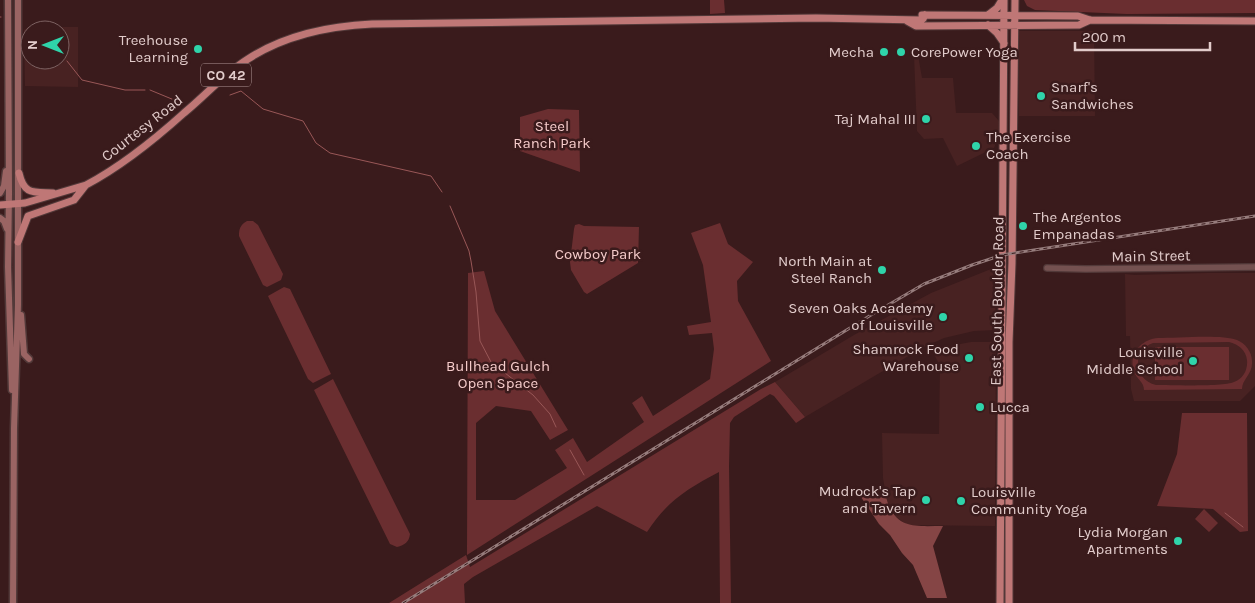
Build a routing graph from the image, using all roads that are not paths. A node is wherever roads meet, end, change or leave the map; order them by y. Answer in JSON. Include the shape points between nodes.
{"nodes":[{"id":1,"x":8,"y":0,"type":"edge"},
{"id":2,"x":18,"y":0,"type":"edge"},
{"id":3,"x":1003,"y":0,"type":"edge"},
{"id":4,"x":1015,"y":0,"type":"edge"},
{"id":5,"x":988,"y":15,"type":"junction"},
{"id":6,"x":1004,"y":15,"type":"junction"},
{"id":7,"x":1014,"y":15,"type":"junction"},
{"id":8,"x":905,"y":19,"type":"junction"},
{"id":9,"x":1090,"y":20,"type":"junction"},
{"id":10,"x":1255,"y":21,"type":"edge"},
{"id":11,"x":988,"y":25,"type":"junction"},
{"id":12,"x":1004,"y":25,"type":"junction"},
{"id":13,"x":1015,"y":26,"type":"junction"},
{"id":14,"x":1004,"y":43,"type":"junction"},
{"id":15,"x":9,"y":147,"type":"junction"},
{"id":16,"x":19,"y":173,"type":"junction"},
{"id":17,"x":86,"y":185,"type":"junction"},
{"id":18,"x":0,"y":193,"type":"edge"},
{"id":19,"x":59,"y":193,"type":"junction"},
{"id":20,"x":9,"y":204,"type":"junction"},
{"id":21,"x":18,"y":204,"type":"junction"},
{"id":22,"x":0,"y":205,"type":"edge"},
{"id":23,"x":0,"y":218,"type":"edge"},
{"id":24,"x":8,"y":234,"type":"junction"},
{"id":25,"x":18,"y":242,"type":"junction"},
{"id":26,"x":1255,"y":267,"type":"edge"},
{"id":27,"x":1047,"y":268,"type":"dead end"},
{"id":28,"x":18,"y":305,"type":"junction"},
{"id":29,"x":29,"y":359,"type":"dead end"},
{"id":30,"x":14,"y":428,"type":"junction"},
{"id":31,"x":14,"y":603,"type":"edge"},
{"id":32,"x":1000,"y":603,"type":"edge"},
{"id":33,"x":1009,"y":603,"type":"edge"}],
"edges":[{"from":1,"to":15,"type":"main road"},
{"from":2,"to":16,"type":"main road"},
{"from":3,"to":5,"type":"main road"},
{"from":3,"to":6,"type":"main road","name":"East South Boulder Road"},
{"from":4,"to":7,"type":"main road","name":"East South Boulder Road"},
{"from":5,"to":6,"type":"main road","name":"Courtesy Road","number":"CO 42"},
{"from":5,"to":8,"type":"main road","name":"Courtesy Road","number":"CO 42","via":[[925,15],[920,20]]},
{"from":6,"to":7,"type":"main road","name":"Courtesy Road","number":"CO 42"},
{"from":6,"to":12,"type":"main road","name":"East South Boulder Road"},
{"from":7,"to":9,"type":"main road","name":"Courtesy Road","number":"CO 42","via":[[1078,16]]},
{"from":7,"to":13,"type":"main road","name":"East South Boulder Road"},
{"from":8,"to":11,"type":"main road","name":"Courtesy Road","number":"CO 42","via":[[916,26]]},
{"from":8,"to":17,"type":"main road","name":"Courtesy Road","number":"CO 42","via":[[372,24],[320,30],[250,58],[214,85],[149,143]]},
{"from":9,"to":10,"type":"main road","name":"Courtesy Road","number":"CO 42"},
{"from":9,"to":13,"type":"main road","name":"Courtesy Road","number":"CO 42","via":[[1079,25]]},
{"from":11,"to":12,"type":"main road","name":"Courtesy Road","number":"CO 42"},
{"from":11,"to":14,"type":"main road"},
{"from":12,"to":13,"type":"main road","name":"Courtesy Road","number":"CO 42"},
{"from":12,"to":14,"type":"main road","name":"East South Boulder Road"},
{"from":13,"to":33,"type":"main road","name":"East South Boulder Road"},
{"from":14,"to":32,"type":"main road","name":"East South Boulder Road"},
{"from":15,"to":18,"type":"main road","via":[[4,186]]},
{"from":15,"to":20,"type":"main road"},
{"from":16,"to":19,"type":"main road","via":[[29,191]]},
{"from":16,"to":21,"type":"main road"},
{"from":17,"to":19,"type":"main road","name":"Courtesy Road","number":"CO 42"},
{"from":17,"to":25,"type":"main road","via":[[74,200],[28,216]]},
{"from":19,"to":21,"type":"main road","name":"Courtesy Road","number":"CO 42"},
{"from":20,"to":21,"type":"main road","name":"Courtesy Road","number":"CO 42"},
{"from":20,"to":22,"type":"main road","number":"CO 42"},
{"from":20,"to":24,"type":"main road"},
{"from":21,"to":25,"type":"main road"},
{"from":23,"to":24,"type":"main road"},
{"from":24,"to":30,"type":"main road"},
{"from":25,"to":28,"type":"main road"},
{"from":26,"to":27,"type":"street","name":"Main Street"},
{"from":28,"to":29,"type":"main road","via":[[23,324],[24,353]]},
{"from":28,"to":30,"type":"main road"},
{"from":30,"to":31,"type":"main road"}]}
